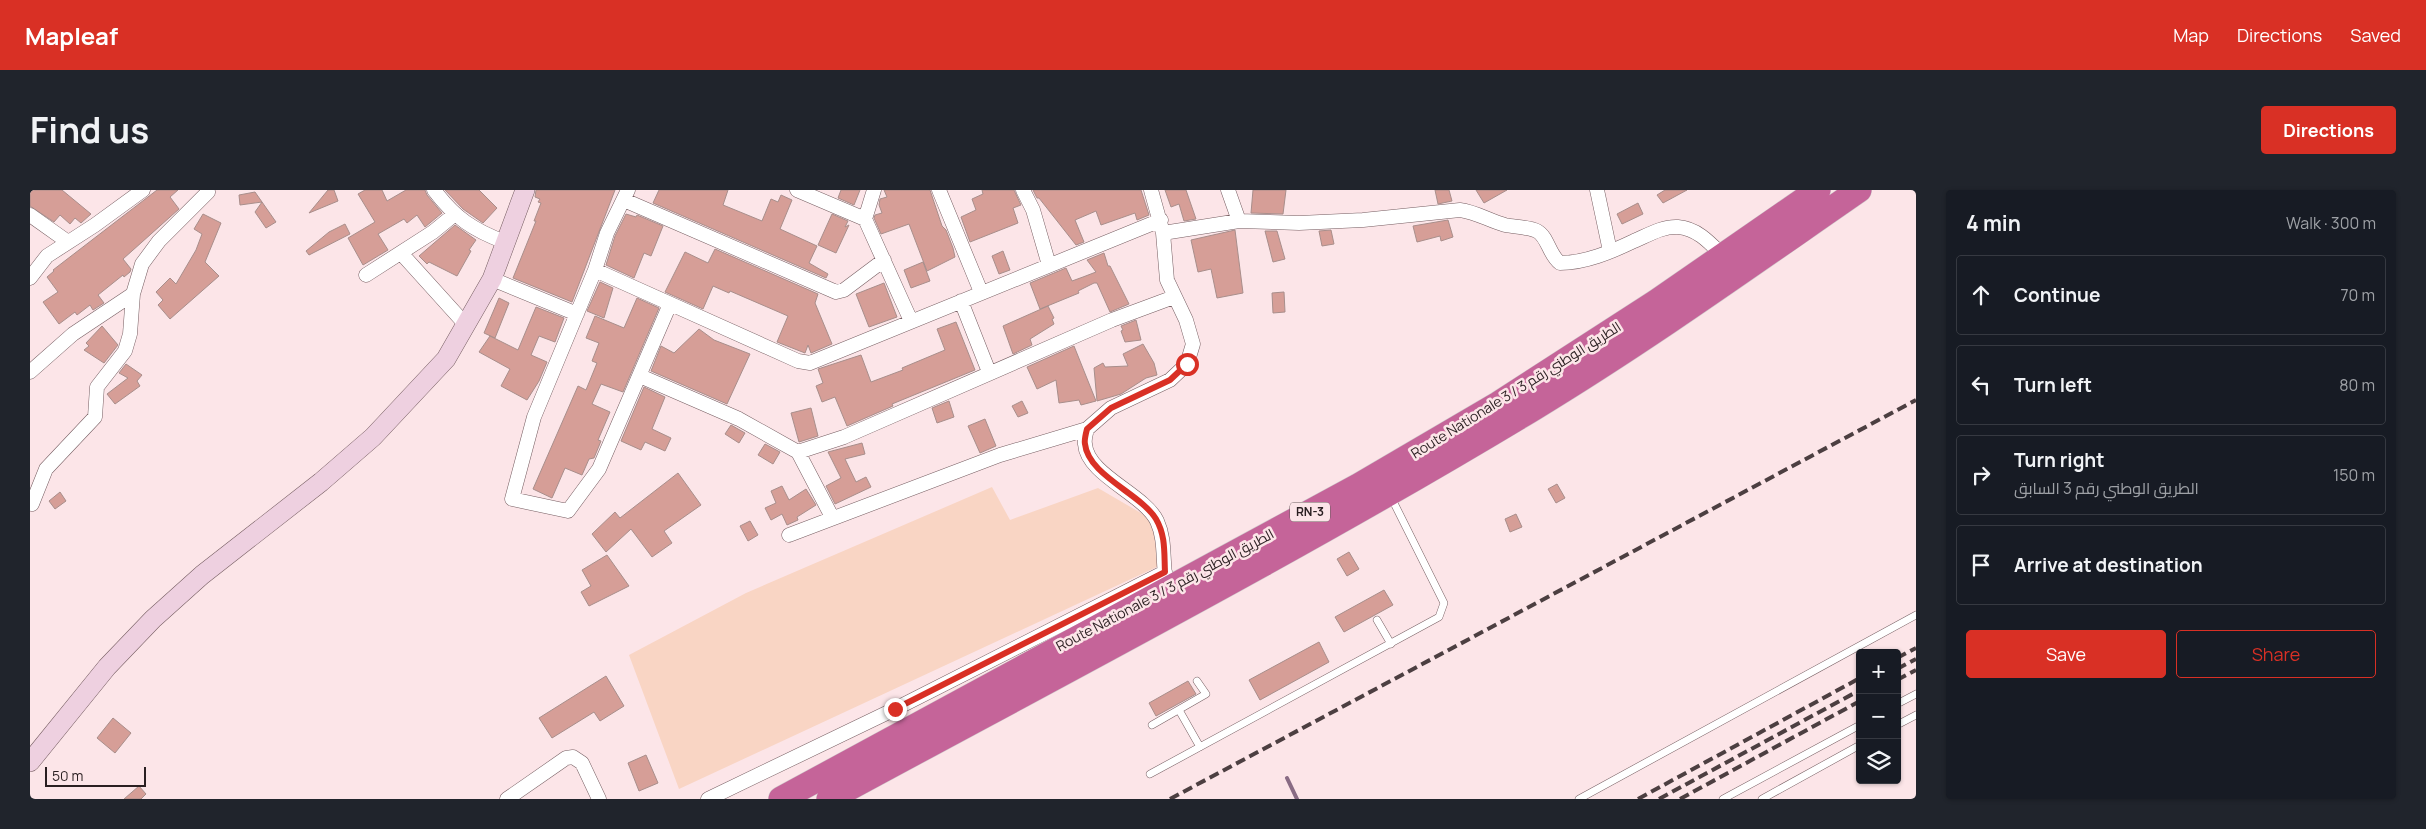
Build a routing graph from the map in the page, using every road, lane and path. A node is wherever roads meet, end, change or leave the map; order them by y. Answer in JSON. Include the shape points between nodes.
{"nodes":[{"id":1,"x":143,"y":190,"type":"edge"},
{"id":2,"x":207,"y":190,"type":"edge"},
{"id":3,"x":434,"y":190,"type":"edge"},
{"id":4,"x":525,"y":190,"type":"edge"},
{"id":5,"x":797,"y":190,"type":"edge"},
{"id":6,"x":874,"y":190,"type":"edge"},
{"id":7,"x":939,"y":190,"type":"edge"},
{"id":8,"x":1023,"y":190,"type":"edge"},
{"id":9,"x":1151,"y":190,"type":"edge"},
{"id":10,"x":1228,"y":190,"type":"edge"},
{"id":11,"x":1597,"y":190,"type":"edge"},
{"id":12,"x":1818,"y":190,"type":"edge"},
{"id":13,"x":1859,"y":190,"type":"edge"},
{"id":14,"x":626,"y":195,"type":"edge"},
{"id":15,"x":455,"y":214,"type":"junction"},
{"id":16,"x":30,"y":215,"type":"edge"},
{"id":17,"x":865,"y":219,"type":"junction"},
{"id":18,"x":1239,"y":221,"type":"junction"},
{"id":19,"x":1162,"y":226,"type":"junction"},
{"id":20,"x":68,"y":242,"type":"junction"},
{"id":21,"x":505,"y":242,"type":"junction"},
{"id":22,"x":1610,"y":251,"type":"junction"},
{"id":23,"x":401,"y":252,"type":"junction"},
{"id":24,"x":1723,"y":256,"type":"junction"},
{"id":25,"x":884,"y":260,"type":"junction"},
{"id":26,"x":1049,"y":265,"type":"junction"},
{"id":27,"x":595,"y":270,"type":"junction"},
{"id":28,"x":366,"y":275,"type":"dead end"},
{"id":29,"x":30,"y":278,"type":"edge"},
{"id":30,"x":492,"y":279,"type":"junction"},
{"id":31,"x":981,"y":292,"type":"junction"},
{"id":32,"x":133,"y":294,"type":"junction"},
{"id":33,"x":1174,"y":297,"type":"junction"},
{"id":34,"x":961,"y":301,"type":"junction"},
{"id":35,"x":670,"y":304,"type":"junction"},
{"id":36,"x":577,"y":314,"type":"junction"},
{"id":37,"x":911,"y":321,"type":"junction"},
{"id":38,"x":466,"y":325,"type":"junction"},
{"id":39,"x":30,"y":372,"type":"edge"},
{"id":40,"x":989,"y":372,"type":"junction"},
{"id":41,"x":640,"y":376,"type":"junction"},
{"id":42,"x":1087,"y":429,"type":"junction"},
{"id":43,"x":798,"y":452,"type":"junction"},
{"id":44,"x":1389,"y":492,"type":"junction"},
{"id":45,"x":32,"y":504,"type":"dead end"},
{"id":46,"x":832,"y":517,"type":"junction"},
{"id":47,"x":789,"y":535,"type":"dead end"},
{"id":48,"x":1166,"y":580,"type":"junction"},
{"id":49,"x":1916,"y":615,"type":"edge"},
{"id":50,"x":1377,"y":620,"type":"dead end"},
{"id":51,"x":1101,"y":638,"type":"junction"},
{"id":52,"x":1390,"y":644,"type":"junction"},
{"id":53,"x":1197,"y":681,"type":"dead end"},
{"id":54,"x":1916,"y":694,"type":"edge"},
{"id":55,"x":1901,"y":702,"type":"edge"},
{"id":56,"x":1179,"y":710,"type":"junction"},
{"id":57,"x":1916,"y":715,"type":"edge"},
{"id":58,"x":1901,"y":723,"type":"edge"},
{"id":59,"x":1152,"y":725,"type":"dead end"},
{"id":60,"x":1856,"y":726,"type":"edge"},
{"id":61,"x":1200,"y":747,"type":"junction"},
{"id":62,"x":1856,"y":748,"type":"edge"},
{"id":63,"x":30,"y":762,"type":"edge"},
{"id":64,"x":1150,"y":774,"type":"dead end"},
{"id":65,"x":506,"y":799,"type":"edge"},
{"id":66,"x":600,"y":799,"type":"edge"},
{"id":67,"x":708,"y":799,"type":"edge"},
{"id":68,"x":781,"y":799,"type":"edge"},
{"id":69,"x":829,"y":799,"type":"edge"},
{"id":70,"x":1579,"y":799,"type":"edge"},
{"id":71,"x":1723,"y":799,"type":"edge"},
{"id":72,"x":1762,"y":799,"type":"edge"}],
"edges":[{"from":1,"to":20,"type":"street"},
{"from":2,"to":32,"type":"street","via":[[158,241],[142,264]]},
{"from":3,"to":15,"type":"street"},
{"from":4,"to":21,"type":"street"},
{"from":5,"to":17,"type":"street"},
{"from":6,"to":17,"type":"street"},
{"from":7,"to":31,"type":"street"},
{"from":8,"to":26,"type":"street","via":[[1033,210]]},
{"from":9,"to":19,"type":"street"},
{"from":10,"to":18,"type":"street"},
{"from":11,"to":22,"type":"street"},
{"from":12,"to":24,"type":"highway","name":"Route Nationale 3 / الطريق الوطني رقم 3","number":"RN-3"},
{"from":13,"to":44,"type":"highway","name":"Route Nationale 3 / الطريق الوطني رقم 3","number":"RN-3","via":[[1599,368]]},
{"from":14,"to":25,"type":"street","via":[[836,292],[844,290]]},
{"from":14,"to":27,"type":"street","via":[[607,233]]},
{"from":15,"to":21,"type":"street","via":[[477,232]]},
{"from":15,"to":23,"type":"street"},
{"from":16,"to":20,"type":"street"},
{"from":17,"to":25,"type":"street"},
{"from":18,"to":19,"type":"street"},
{"from":18,"to":22,"type":"street","via":[[1363,220],[1460,210],[1537,232],[1560,263],[1574,263]]},
{"from":19,"to":26,"type":"street"},
{"from":19,"to":33,"type":"street","via":[[1167,280]]},
{"from":20,"to":29,"type":"street","via":[[47,256]]},
{"from":21,"to":30,"type":"street"},
{"from":22,"to":24,"type":"street","via":[[1665,228],[1679,227],[1707,240]]},
{"from":23,"to":28,"type":"street"},
{"from":23,"to":38,"type":"street"},
{"from":24,"to":48,"type":"highway","name":"Route Nationale 3 / الطريق الوطني رقم 3","number":"RN-3","via":[[1498,404],[1358,486]]},
{"from":25,"to":37,"type":"street"},
{"from":26,"to":31,"type":"street"},
{"from":27,"to":35,"type":"street"},
{"from":27,"to":36,"type":"street"},
{"from":30,"to":36,"type":"street"},
{"from":30,"to":38,"type":"street"},
{"from":31,"to":34,"type":"street"},
{"from":32,"to":39,"type":"street","via":[[73,334]]},
{"from":32,"to":45,"type":"street","via":[[130,334],[125,351],[97,387],[95,417],[46,469]]},
{"from":33,"to":40,"type":"street"},
{"from":33,"to":42,"type":"street","via":[[1186,320],[1193,344],[1187,364],[1170,380],[1111,408]]},
{"from":34,"to":37,"type":"street"},
{"from":34,"to":40,"type":"street"},
{"from":35,"to":37,"type":"street","via":[[798,361],[810,363]]},
{"from":35,"to":41,"type":"street"},
{"from":36,"to":41,"type":"street","via":[[534,417],[512,499],[568,511],[599,469]]},
{"from":38,"to":63,"type":"street","via":[[446,359],[373,437],[202,575],[129,642]]},
{"from":40,"to":43,"type":"street","via":[[844,438]]},
{"from":41,"to":43,"type":"street","via":[[739,419]]},
{"from":42,"to":46,"type":"street","via":[[1000,454]]},
{"from":42,"to":48,"type":"street","via":[[1085,445],[1091,458],[1115,484],[1141,501],[1156,519],[1164,541]]},
{"from":43,"to":46,"type":"street"},
{"from":44,"to":51,"type":"highway","name":"Route Nationale 3 / الطريق الوطني رقم 3","number":"RN-3"},
{"from":44,"to":52,"type":"lane","via":[[1444,603],[1439,617]]},
{"from":46,"to":47,"type":"street"},
{"from":48,"to":51,"type":"highway","name":"Route Nationale 3 / الطريق الوطني رقم 3","number":"RN-3"},
{"from":48,"to":67,"type":"street"},
{"from":49,"to":70,"type":"lane"},
{"from":50,"to":52,"type":"lane"},
{"from":51,"to":68,"type":"highway","name":"Route Nationale 3 / الطريق الوطني رقم 3","number":"RN-3"},
{"from":51,"to":69,"type":"highway","name":"Route Nationale 3 / الطريق الوطني رقم 3","number":"RN-3"},
{"from":52,"to":61,"type":"lane"},
{"from":53,"to":56,"type":"lane","via":[[1206,694]]},
{"from":54,"to":55,"type":"lane"},
{"from":56,"to":59,"type":"lane"},
{"from":56,"to":61,"type":"lane"},
{"from":57,"to":58,"type":"lane"},
{"from":60,"to":71,"type":"lane"},
{"from":61,"to":64,"type":"lane"},
{"from":62,"to":72,"type":"lane"},
{"from":65,"to":66,"type":"street","via":[[566,758],[573,757],[582,763]]}]}
